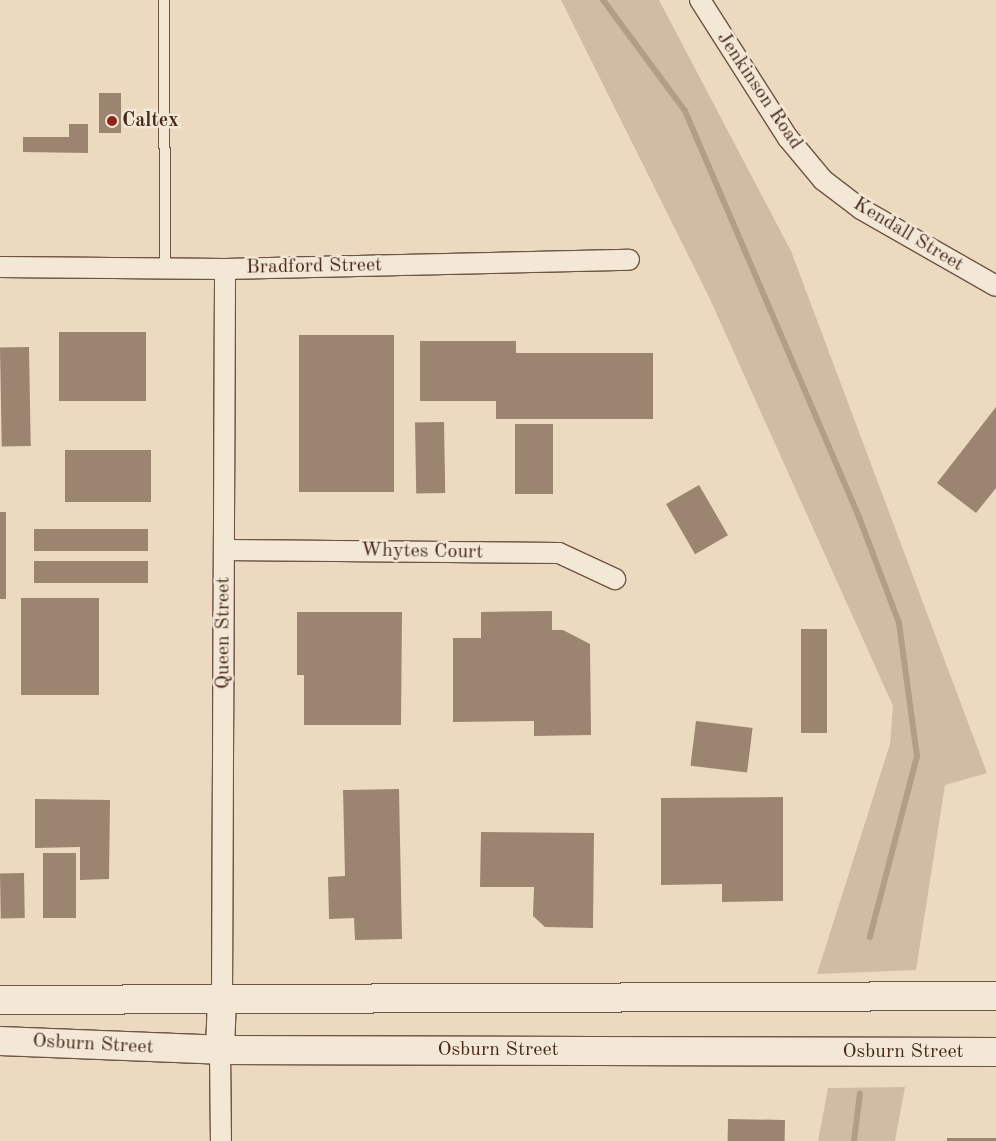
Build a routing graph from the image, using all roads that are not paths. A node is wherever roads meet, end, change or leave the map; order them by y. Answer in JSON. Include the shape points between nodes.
{"nodes":[{"id":1,"x":164,"y":0,"type":"edge"},
{"id":2,"x":700,"y":0,"type":"edge"},
{"id":3,"x":823,"y":180,"type":"joint"},
{"id":4,"x":629,"y":260,"type":"dead end"},
{"id":5,"x":0,"y":267,"type":"edge"},
{"id":6,"x":164,"y":268,"type":"junction"},
{"id":7,"x":225,"y":269,"type":"junction"},
{"id":8,"x":996,"y":286,"type":"edge"},
{"id":9,"x":224,"y":550,"type":"junction"},
{"id":10,"x":614,"y":579,"type":"dead end"},
{"id":11,"x":996,"y":996,"type":"edge"},
{"id":12,"x":222,"y":998,"type":"junction"},
{"id":13,"x":0,"y":1000,"type":"edge"},
{"id":14,"x":0,"y":1041,"type":"edge"},
{"id":15,"x":220,"y":1050,"type":"junction"},
{"id":16,"x":996,"y":1052,"type":"edge"},
{"id":17,"x":221,"y":1141,"type":"edge"}],
"edges":[{"from":1,"to":6,"type":"lane"},
{"from":2,"to":3,"type":"street","name":"Jenkinson Road","via":[[788,138]]},
{"from":3,"to":8,"type":"street","name":"Kendall Street","via":[[862,210]]},
{"from":4,"to":7,"type":"street","name":"Bradford Street"},
{"from":5,"to":6,"type":"street","name":"Bradford Street"},
{"from":6,"to":7,"type":"street","name":"Bradford Street"},
{"from":7,"to":9,"type":"street","name":"Queen Street"},
{"from":9,"to":10,"type":"street","name":"Whytes Court","via":[[559,554]]},
{"from":9,"to":12,"type":"street","name":"Queen Street"},
{"from":11,"to":12,"type":"street"},
{"from":12,"to":13,"type":"street"},
{"from":12,"to":15,"type":"street"},
{"from":14,"to":15,"type":"street","name":"Osburn Street"},
{"from":15,"to":16,"type":"street","name":"Osburn Street"},
{"from":15,"to":17,"type":"street"}]}
